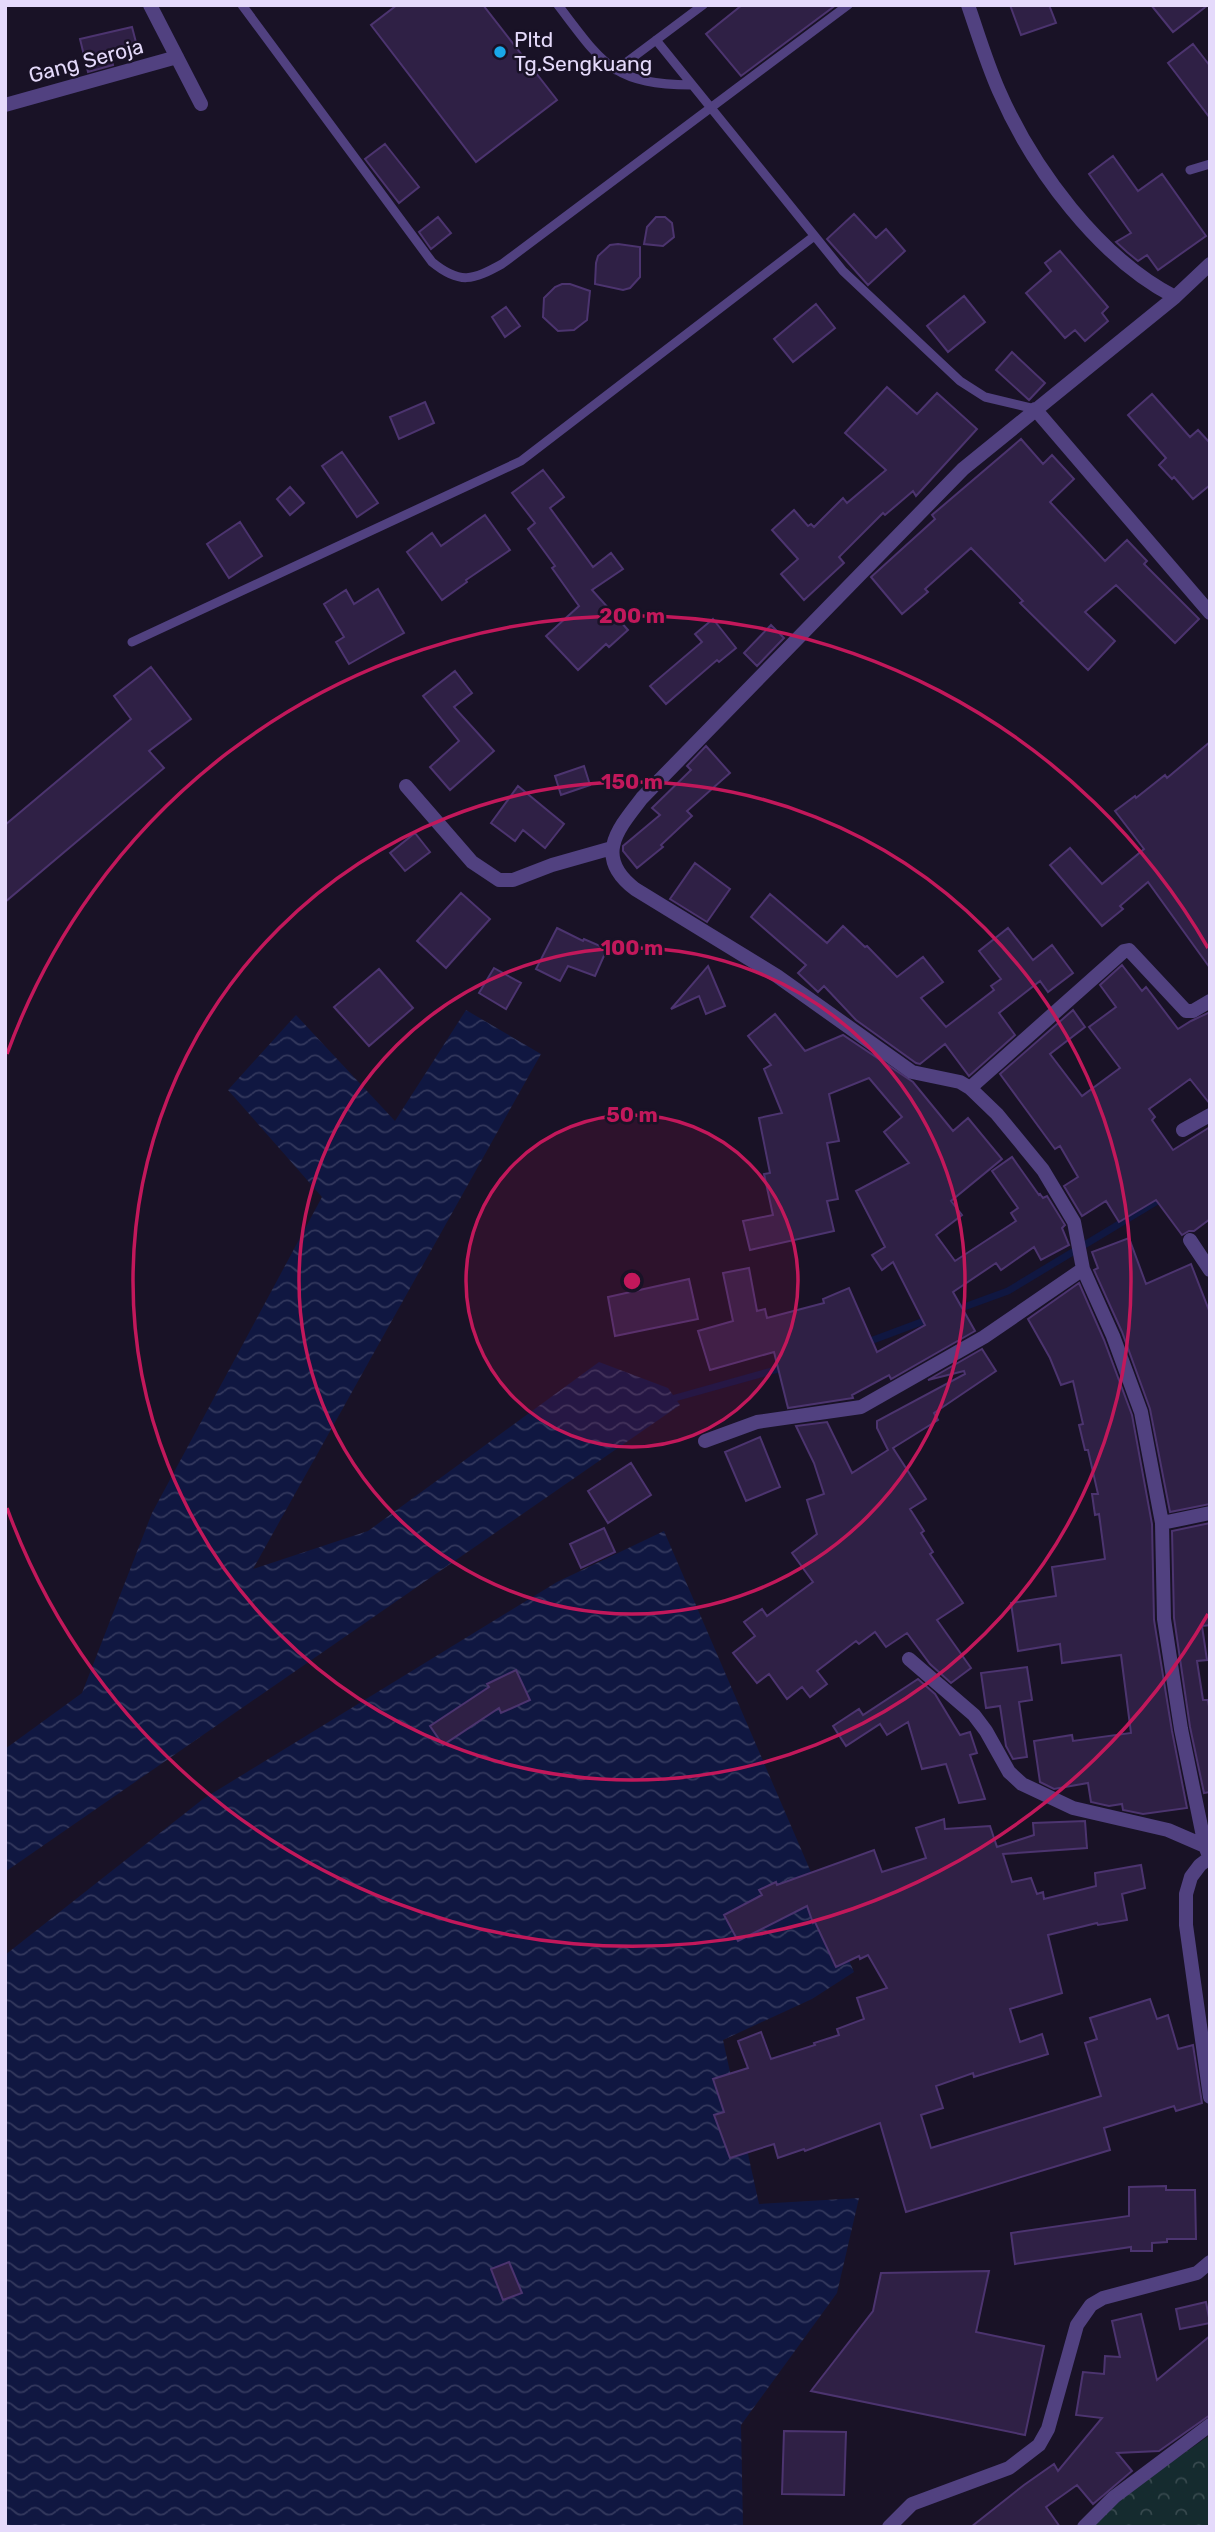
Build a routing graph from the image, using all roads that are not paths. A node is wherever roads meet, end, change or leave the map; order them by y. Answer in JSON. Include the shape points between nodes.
{"nodes":[{"id":1,"x":150,"y":5,"type":"edge"},
{"id":2,"x":242,"y":5,"type":"edge"},
{"id":3,"x":558,"y":5,"type":"edge"},
{"id":4,"x":704,"y":5,"type":"edge"},
{"id":5,"x":848,"y":5,"type":"edge"},
{"id":6,"x":968,"y":5,"type":"edge"},
{"id":7,"x":656,"y":40,"type":"junction"},
{"id":8,"x":177,"y":57,"type":"junction"},
{"id":9,"x":616,"y":71,"type":"junction"},
{"id":10,"x":691,"y":85,"type":"junction"},
{"id":11,"x":201,"y":104,"type":"dead end"},
{"id":12,"x":5,"y":105,"type":"edge"},
{"id":13,"x":709,"y":107,"type":"junction"},
{"id":14,"x":1210,"y":164,"type":"edge"},
{"id":15,"x":1189,"y":170,"type":"dead end"},
{"id":16,"x":813,"y":237,"type":"junction"},
{"id":17,"x":1210,"y":264,"type":"edge"},
{"id":18,"x":1175,"y":297,"type":"junction"},
{"id":19,"x":1035,"y":409,"type":"junction"},
{"id":20,"x":1210,"y":612,"type":"edge"},
{"id":21,"x":132,"y":642,"type":"dead end"},
{"id":22,"x":406,"y":786,"type":"dead end"},
{"id":23,"x":612,"y":848,"type":"junction"},
{"id":24,"x":1210,"y":1001,"type":"edge"},
{"id":25,"x":970,"y":1088,"type":"junction"},
{"id":26,"x":1210,"y":1115,"type":"edge"},
{"id":27,"x":1183,"y":1130,"type":"dead end"},
{"id":28,"x":1190,"y":1240,"type":"dead end"},
{"id":29,"x":1081,"y":1262,"type":"junction"},
{"id":30,"x":1210,"y":1270,"type":"edge"},
{"id":31,"x":705,"y":1441,"type":"dead end"},
{"id":32,"x":1210,"y":1513,"type":"edge"},
{"id":33,"x":1162,"y":1523,"type":"junction"},
{"id":34,"x":909,"y":1659,"type":"dead end"},
{"id":35,"x":1208,"y":1854,"type":"edge"},
{"id":36,"x":1210,"y":2097,"type":"edge"},
{"id":37,"x":1210,"y":2262,"type":"edge"},
{"id":38,"x":1210,"y":2425,"type":"edge"},
{"id":39,"x":889,"y":2527,"type":"edge"},
{"id":40,"x":1084,"y":2527,"type":"edge"}],
"edges":[{"from":1,"to":8,"type":"street"},
{"from":2,"to":13,"type":"lane","via":[[432,262],[447,275],[459,278],[479,277],[502,264]]},
{"from":3,"to":9,"type":"lane"},
{"from":4,"to":7,"type":"lane"},
{"from":5,"to":13,"type":"lane"},
{"from":6,"to":18,"type":"street","via":[[999,92],[1029,149],[1110,250],[1152,285]]},
{"from":7,"to":9,"type":"lane"},
{"from":7,"to":10,"type":"lane"},
{"from":8,"to":11,"type":"street"},
{"from":8,"to":12,"type":"street","name":"Gang Seroja"},
{"from":9,"to":10,"type":"lane","via":[[646,82]]},
{"from":10,"to":13,"type":"lane"},
{"from":13,"to":16,"type":"lane"},
{"from":14,"to":15,"type":"lane"},
{"from":16,"to":19,"type":"lane","via":[[960,381],[985,397]]},
{"from":16,"to":21,"type":"lane","via":[[521,461]]},
{"from":17,"to":18,"type":"street"},
{"from":18,"to":19,"type":"street"},
{"from":19,"to":20,"type":"street"},
{"from":19,"to":23,"type":"street","via":[[963,469],[642,798],[618,829]]},
{"from":22,"to":23,"type":"street","via":[[472,862],[499,880],[513,880]]},
{"from":23,"to":25,"type":"street","via":[[620,874],[635,889],[777,976],[912,1072]]},
{"from":24,"to":25,"type":"street","via":[[1186,1011],[1129,950],[1124,951]]},
{"from":25,"to":29,"type":"street","via":[[1043,1170],[1074,1222]]},
{"from":26,"to":27,"type":"street"},
{"from":28,"to":30,"type":"street"},
{"from":29,"to":31,"type":"street","via":[[984,1337],[861,1407],[757,1422]]},
{"from":29,"to":33,"type":"street","via":[[1141,1412]]},
{"from":32,"to":33,"type":"street"},
{"from":33,"to":35,"type":"street","via":[[1164,1619],[1181,1729]]},
{"from":34,"to":35,"type":"street","via":[[974,1715],[1009,1772],[1022,1784],[1073,1808],[1168,1830]]},
{"from":35,"to":36,"type":"street","via":[[1185,1894]]},
{"from":37,"to":39,"type":"street","via":[[1197,2273],[1091,2305],[1077,2325],[1048,2429],[1039,2445],[1009,2468],[912,2504]]},
{"from":38,"to":40,"type":"street","via":[[1114,2497]]}]}
